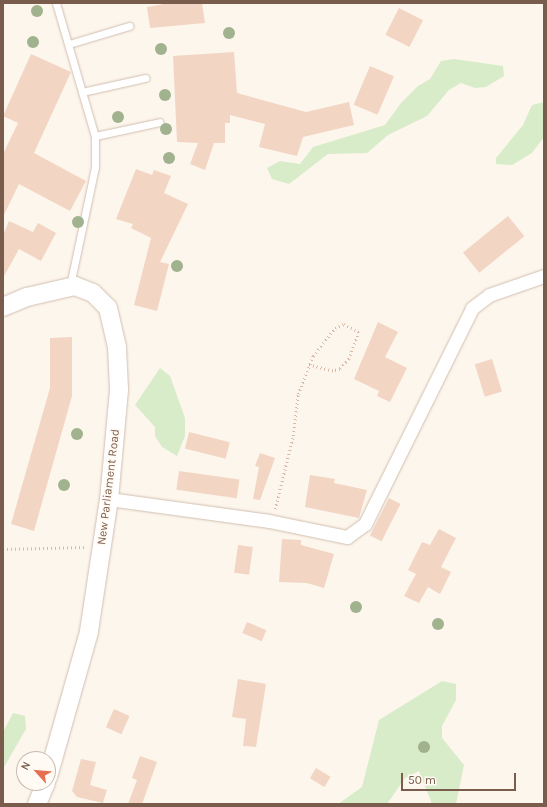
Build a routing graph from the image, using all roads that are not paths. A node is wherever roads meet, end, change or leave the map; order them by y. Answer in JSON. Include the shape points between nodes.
{"nodes":[{"id":1,"x":56,"y":3,"type":"edge"},
{"id":2,"x":129,"y":26,"type":"dead end"},
{"id":3,"x":69,"y":44,"type":"junction"},
{"id":4,"x":145,"y":78,"type":"dead end"},
{"id":5,"x":82,"y":92,"type":"junction"},
{"id":6,"x":160,"y":122,"type":"dead end"},
{"id":7,"x":95,"y":136,"type":"junction"},
{"id":8,"x":544,"y":276,"type":"edge"},
{"id":9,"x":70,"y":287,"type":"junction"},
{"id":10,"x":3,"y":307,"type":"edge"},
{"id":11,"x":109,"y":499,"type":"junction"},
{"id":12,"x":55,"y":751,"type":"edge"},
{"id":13,"x":43,"y":791,"type":"edge"},
{"id":14,"x":37,"y":804,"type":"edge"}],
"edges":[{"from":1,"to":3,"type":"lane"},
{"from":2,"to":3,"type":"lane"},
{"from":3,"to":5,"type":"lane"},
{"from":4,"to":5,"type":"lane"},
{"from":5,"to":7,"type":"lane"},
{"from":6,"to":7,"type":"lane"},
{"from":7,"to":9,"type":"lane","via":[[94,166]]},
{"from":8,"to":11,"type":"street","via":[[489,295],[472,308],[365,524],[347,537],[271,522]]},
{"from":9,"to":10,"type":"main road","name":"New Parliament Road","via":[[27,297]]},
{"from":9,"to":11,"type":"main road","name":"New Parliament Road","via":[[76,286],[93,293],[108,308],[117,348],[120,390]]},
{"from":11,"to":12,"type":"main road","name":"New Parliament Road","via":[[89,632]]},
{"from":13,"to":14,"type":"main road"}]}
